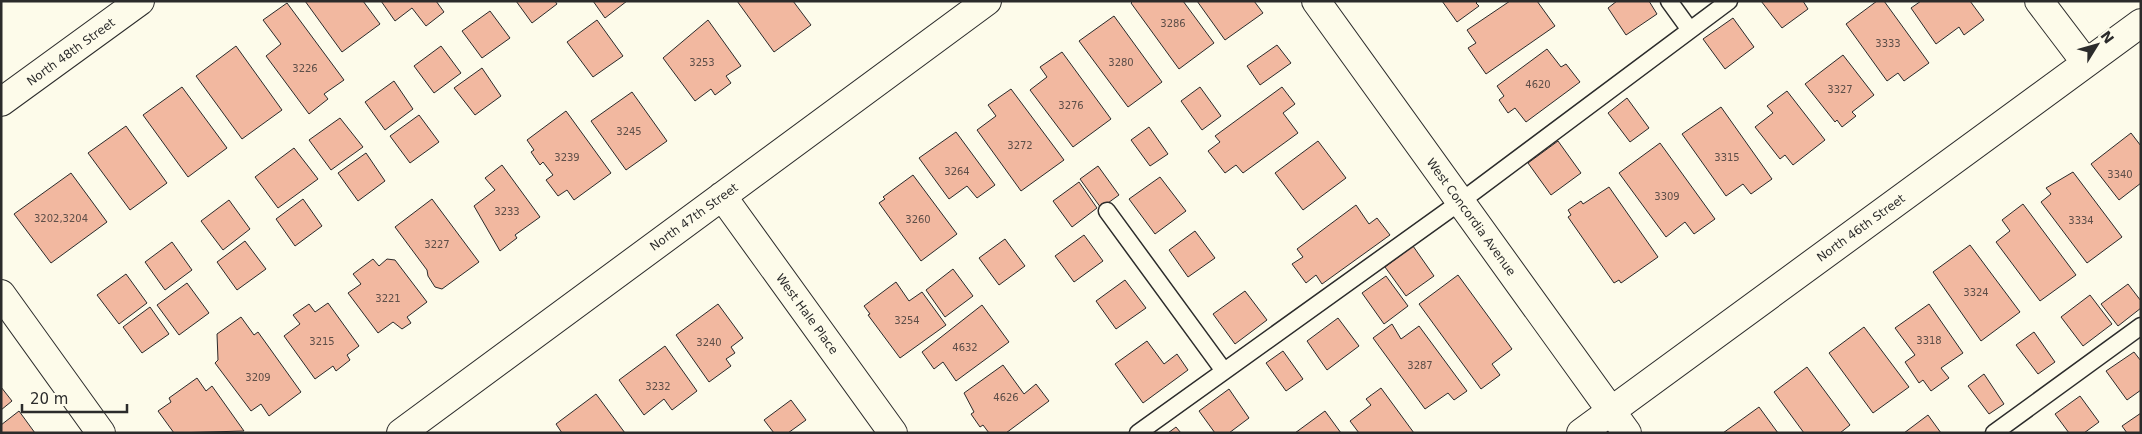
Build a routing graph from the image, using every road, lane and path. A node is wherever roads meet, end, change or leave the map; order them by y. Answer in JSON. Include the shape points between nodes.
{"nodes":[{"id":1,"x":140,"y":1,"type":"edge"},
{"id":2,"x":987,"y":1,"type":"edge"},
{"id":3,"x":1316,"y":1,"type":"edge"},
{"id":4,"x":1669,"y":1,"type":"edge"},
{"id":5,"x":1729,"y":1,"type":"edge"},
{"id":6,"x":2039,"y":1,"type":"edge"},
{"id":7,"x":2141,"y":23,"type":"edge"},
{"id":8,"x":1690,"y":30,"type":"junction"},
{"id":9,"x":2086,"y":63,"type":"junction"},
{"id":10,"x":1,"y":102,"type":"edge"},
{"id":11,"x":722,"y":196,"type":"junction"},
{"id":12,"x":1460,"y":202,"type":"junction"},
{"id":13,"x":1107,"y":211,"type":"dead end"},
{"id":14,"x":1,"y":294,"type":"edge"},
{"id":15,"x":2141,"y":326,"type":"edge"},
{"id":16,"x":1224,"y":371,"type":"junction"},
{"id":17,"x":1611,"y":411,"type":"junction"},
{"id":18,"x":101,"y":433,"type":"edge"},
{"id":19,"x":402,"y":433,"type":"edge"},
{"id":20,"x":893,"y":433,"type":"edge"},
{"id":21,"x":1138,"y":433,"type":"edge"},
{"id":22,"x":1581,"y":433,"type":"edge"},
{"id":23,"x":1627,"y":433,"type":"edge"},
{"id":24,"x":1994,"y":433,"type":"edge"}],
"edges":[{"from":1,"to":10,"type":"street","name":"North 48th Street"},
{"from":2,"to":11,"type":"street","name":"North 47th Street"},
{"from":3,"to":12,"type":"street","name":"West Concordia Avenue"},
{"from":4,"to":8,"type":"lane"},
{"from":5,"to":8,"type":"lane"},
{"from":6,"to":9,"type":"street"},
{"from":7,"to":9,"type":"street","name":"North 46th Street"},
{"from":8,"to":12,"type":"lane"},
{"from":9,"to":17,"type":"street","name":"North 46th Street"},
{"from":11,"to":19,"type":"street","name":"North 47th Street"},
{"from":11,"to":20,"type":"street","name":"West Hale Place"},
{"from":12,"to":16,"type":"lane"},
{"from":12,"to":17,"type":"street","name":"West Concordia Avenue"},
{"from":13,"to":16,"type":"lane"},
{"from":14,"to":18,"type":"street"},
{"from":15,"to":24,"type":"lane"},
{"from":16,"to":21,"type":"lane"},
{"from":17,"to":22,"type":"street","name":"North 46th Street"},
{"from":17,"to":23,"type":"street","name":"West Concordia Avenue"}]}
